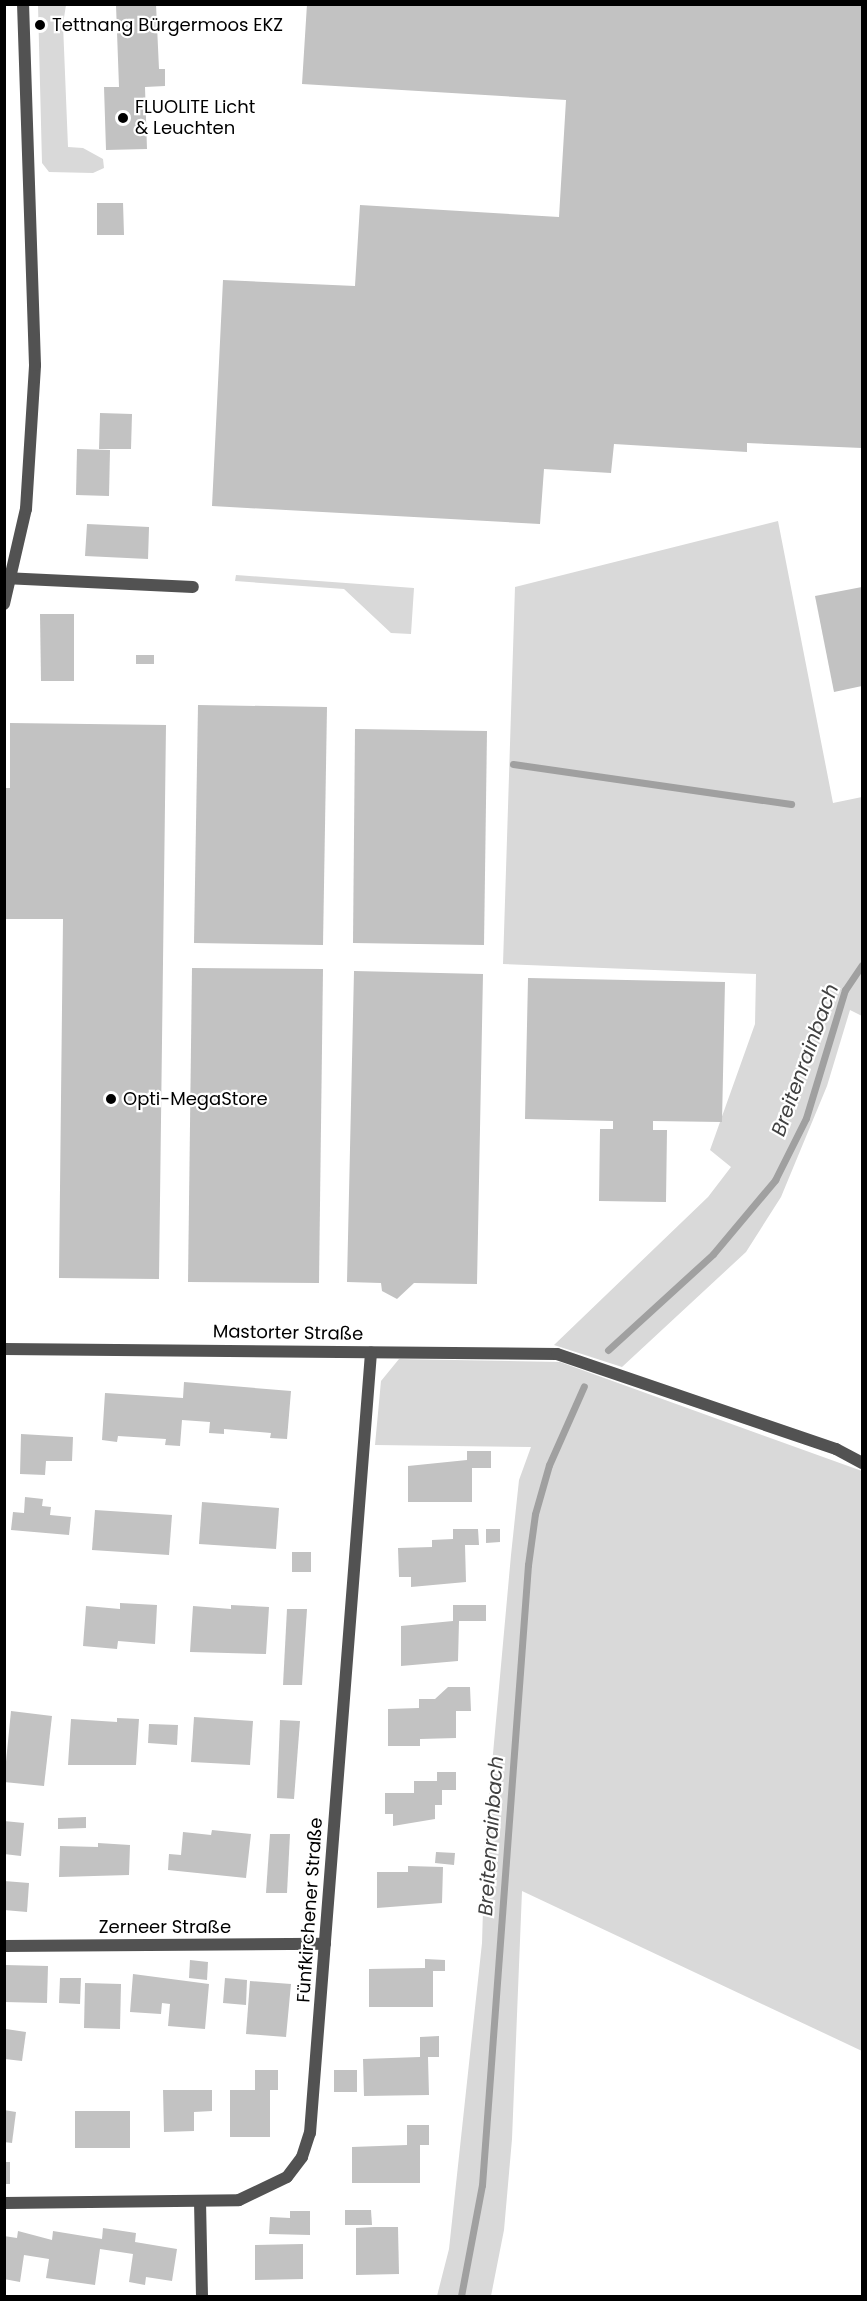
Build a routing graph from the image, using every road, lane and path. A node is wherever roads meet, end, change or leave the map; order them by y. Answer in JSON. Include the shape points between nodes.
{"nodes":[{"id":1,"x":23,"y":4,"type":"edge"},
{"id":2,"x":9,"y":578,"type":"edge"},
{"id":3,"x":194,"y":586,"type":"dead end"},
{"id":4,"x":4,"y":604,"type":"edge"},
{"id":5,"x":4,"y":1348,"type":"edge"},
{"id":6,"x":371,"y":1352,"type":"junction"},
{"id":7,"x":862,"y":1463,"type":"edge"},
{"id":8,"x":325,"y":1944,"type":"junction"},
{"id":9,"x":4,"y":1946,"type":"edge"},
{"id":10,"x":200,"y":2201,"type":"junction"},
{"id":11,"x":4,"y":2203,"type":"edge"},
{"id":12,"x":202,"y":2296,"type":"edge"}],
"edges":[{"from":1,"to":2,"type":"street","via":[[35,365],[26,509]]},
{"from":2,"to":3,"type":"street"},
{"from":2,"to":4,"type":"street"},
{"from":5,"to":6,"type":"street","name":"Mastorter Straße"},
{"from":6,"to":7,"type":"street","name":"Mastorter Straße","via":[[575,1358]]},
{"from":6,"to":8,"type":"street","name":"Fünfkirchener Straße"},
{"from":8,"to":9,"type":"street","name":"Zerneer Straße"},
{"from":8,"to":10,"type":"street","name":"Fünfkirchener Straße","via":[[310,2133],[302,2157],[287,2177],[261,2193],[239,2200]]},
{"from":10,"to":11,"type":"street","name":"Fünfkirchener Straße"},
{"from":10,"to":12,"type":"street"}]}
